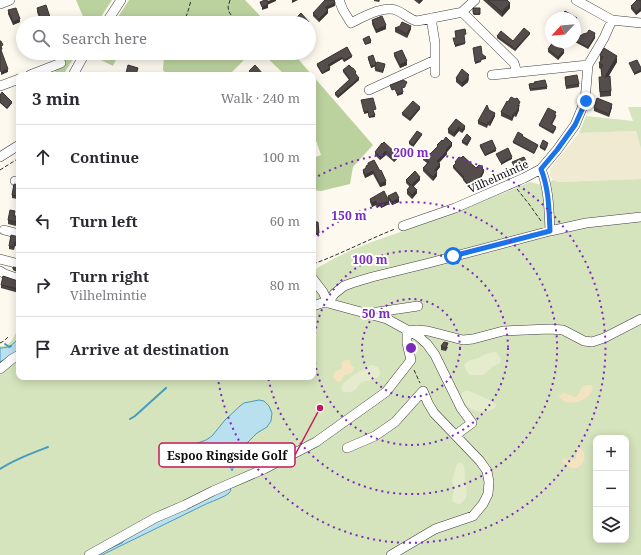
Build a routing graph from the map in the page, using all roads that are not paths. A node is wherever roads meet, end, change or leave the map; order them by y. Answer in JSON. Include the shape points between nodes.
{"nodes":[{"id":1,"x":10,"y":0,"type":"edge"},
{"id":2,"x":121,"y":0,"type":"edge"},
{"id":3,"x":339,"y":0,"type":"edge"},
{"id":4,"x":475,"y":0,"type":"edge"},
{"id":5,"x":576,"y":0,"type":"edge"},
{"id":6,"x":0,"y":4,"type":"edge"},
{"id":7,"x":462,"y":12,"type":"junction"},
{"id":8,"x":111,"y":16,"type":"edge"},
{"id":9,"x":431,"y":18,"type":"junction"},
{"id":10,"x":612,"y":20,"type":"junction"},
{"id":11,"x":641,"y":23,"type":"edge"},
{"id":12,"x":82,"y":60,"type":"edge"},
{"id":13,"x":435,"y":60,"type":"junction"},
{"id":14,"x":61,"y":63,"type":"dead end"},
{"id":15,"x":588,"y":65,"type":"junction"},
{"id":16,"x":38,"y":72,"type":"edge"},
{"id":17,"x":75,"y":72,"type":"edge"},
{"id":18,"x":435,"y":73,"type":"dead end"},
{"id":19,"x":517,"y":73,"type":"junction"},
{"id":20,"x":492,"y":75,"type":"dead end"},
{"id":21,"x":16,"y":80,"type":"edge"},
{"id":22,"x":0,"y":86,"type":"edge"},
{"id":23,"x":369,"y":90,"type":"dead end"},
{"id":24,"x":16,"y":147,"type":"edge"},
{"id":25,"x":0,"y":157,"type":"edge"},
{"id":26,"x":541,"y":169,"type":"junction"},
{"id":27,"x":641,"y":217,"type":"edge"},
{"id":28,"x":403,"y":226,"type":"road end"},
{"id":29,"x":4,"y":230,"type":"dead end"},
{"id":30,"x":550,"y":231,"type":"junction"},
{"id":31,"x":16,"y":233,"type":"edge"},
{"id":32,"x":0,"y":259,"type":"edge"},
{"id":33,"x":16,"y":263,"type":"edge"},
{"id":34,"x":0,"y":271,"type":"edge"},
{"id":35,"x":16,"y":278,"type":"edge"},
{"id":36,"x":316,"y":283,"type":"edge"},
{"id":37,"x":328,"y":303,"type":"junction"},
{"id":38,"x":316,"y":305,"type":"edge"},
{"id":39,"x":418,"y":306,"type":"dead end"},
{"id":40,"x":367,"y":313,"type":"junction"},
{"id":41,"x":641,"y":319,"type":"edge"},
{"id":42,"x":407,"y":331,"type":"junction"},
{"id":43,"x":16,"y":357,"type":"edge"},
{"id":44,"x":0,"y":368,"type":"edge"},
{"id":45,"x":456,"y":436,"type":"junction"},
{"id":46,"x":347,"y":448,"type":"dead end"},
{"id":47,"x":89,"y":555,"type":"edge"},
{"id":48,"x":391,"y":555,"type":"edge"}],
"edges":[{"from":1,"to":6,"type":"street"},
{"from":2,"to":8,"type":"street"},
{"from":3,"to":9,"type":"street","via":[[351,23],[369,14],[392,9],[417,21]]},
{"from":4,"to":7,"type":"street"},
{"from":5,"to":10,"type":"street"},
{"from":7,"to":9,"type":"street"},
{"from":7,"to":19,"type":"street","via":[[514,63]]},
{"from":9,"to":13,"type":"street"},
{"from":10,"to":11,"type":"street"},
{"from":10,"to":15,"type":"street","name":"Vilhelmintie"},
{"from":12,"to":17,"type":"street"},
{"from":13,"to":18,"type":"street"},
{"from":13,"to":23,"type":"street"},
{"from":14,"to":16,"type":"street"},
{"from":15,"to":19,"type":"street"},
{"from":15,"to":26,"type":"street","name":"Vilhelmintie","via":[[586,101],[575,125]]},
{"from":19,"to":20,"type":"street"},
{"from":21,"to":22,"type":"street"},
{"from":24,"to":25,"type":"street"},
{"from":26,"to":28,"type":"street","name":"Vilhelmintie","via":[[447,211]]},
{"from":26,"to":30,"type":"street","via":[[548,196]]},
{"from":27,"to":30,"type":"street","via":[[586,223]]},
{"from":29,"to":31,"type":"street"},
{"from":30,"to":37,"type":"street","via":[[352,282],[334,294]]},
{"from":32,"to":33,"type":"street"},
{"from":34,"to":35,"type":"street"},
{"from":36,"to":37,"type":"street"},
{"from":37,"to":38,"type":"street"},
{"from":37,"to":40,"type":"street"},
{"from":39,"to":40,"type":"street"},
{"from":40,"to":42,"type":"street","via":[[387,319]]},
{"from":41,"to":42,"type":"street","via":[[592,342],[563,330],[550,329],[504,331],[463,340],[428,331]]},
{"from":42,"to":45,"type":"street","via":[[418,336],[435,355],[461,408],[472,423]]},
{"from":42,"to":47,"type":"street","via":[[411,360],[386,392],[316,442],[264,469],[155,518]]},
{"from":43,"to":44,"type":"street"},
{"from":45,"to":46,"type":"street","via":[[434,413],[423,391],[395,422],[375,436]]},
{"from":45,"to":48,"type":"street","via":[[487,471],[488,494],[483,504],[473,516],[435,529]]}]}
